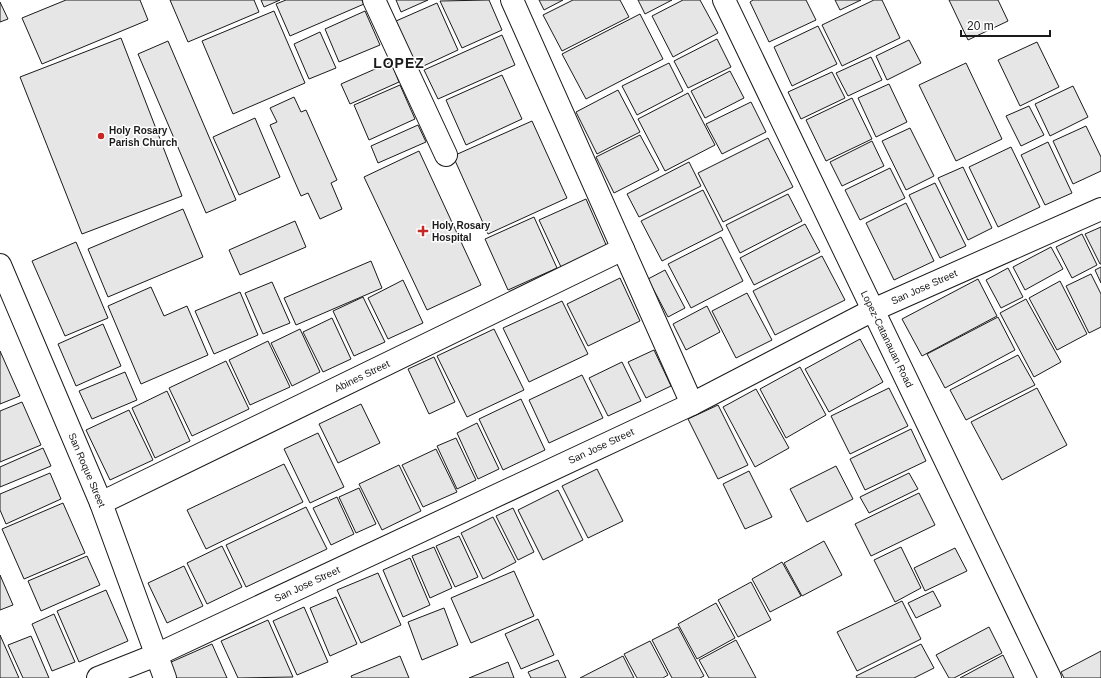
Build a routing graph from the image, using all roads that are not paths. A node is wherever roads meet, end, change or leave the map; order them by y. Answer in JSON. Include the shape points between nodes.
{"nodes":[{"id":1,"x":374,"y":0,"type":"edge"},
{"id":2,"x":512,"y":0,"type":"edge"},
{"id":3,"x":724,"y":0,"type":"edge"},
{"id":4,"x":446,"y":155,"type":"dead end"},
{"id":5,"x":1101,"y":209,"type":"edge"},
{"id":6,"x":624,"y":248,"type":"junction"},
{"id":7,"x":0,"y":265,"type":"edge"},
{"id":8,"x":873,"y":310,"type":"junction"},
{"id":9,"x":692,"y":404,"type":"junction"},
{"id":10,"x":101,"y":503,"type":"junction"},
{"id":11,"x":156,"y":655,"type":"junction"},
{"id":12,"x":98,"y":678,"type":"edge"},
{"id":13,"x":165,"y":678,"type":"edge"},
{"id":14,"x":1050,"y":678,"type":"edge"}],
"edges":[{"from":1,"to":4,"type":"street"},
{"from":2,"to":6,"type":"street"},
{"from":3,"to":8,"type":"street","name":"Lopez-Catanauan Road"},
{"from":5,"to":8,"type":"street","name":"San Jose Street"},
{"from":6,"to":9,"type":"street"},
{"from":6,"to":10,"type":"street","name":"Abines Street"},
{"from":7,"to":10,"type":"street","name":"San Roque Street"},
{"from":8,"to":9,"type":"street","name":"San Jose Street"},
{"from":8,"to":14,"type":"street","name":"Lopez-Catanauan Road"},
{"from":9,"to":11,"type":"street","name":"San Jose Street"},
{"from":10,"to":11,"type":"street","name":"San Roque Street"},
{"from":11,"to":12,"type":"street","name":"San Jose Street"},
{"from":11,"to":13,"type":"street","name":"San Roque Street"}]}
